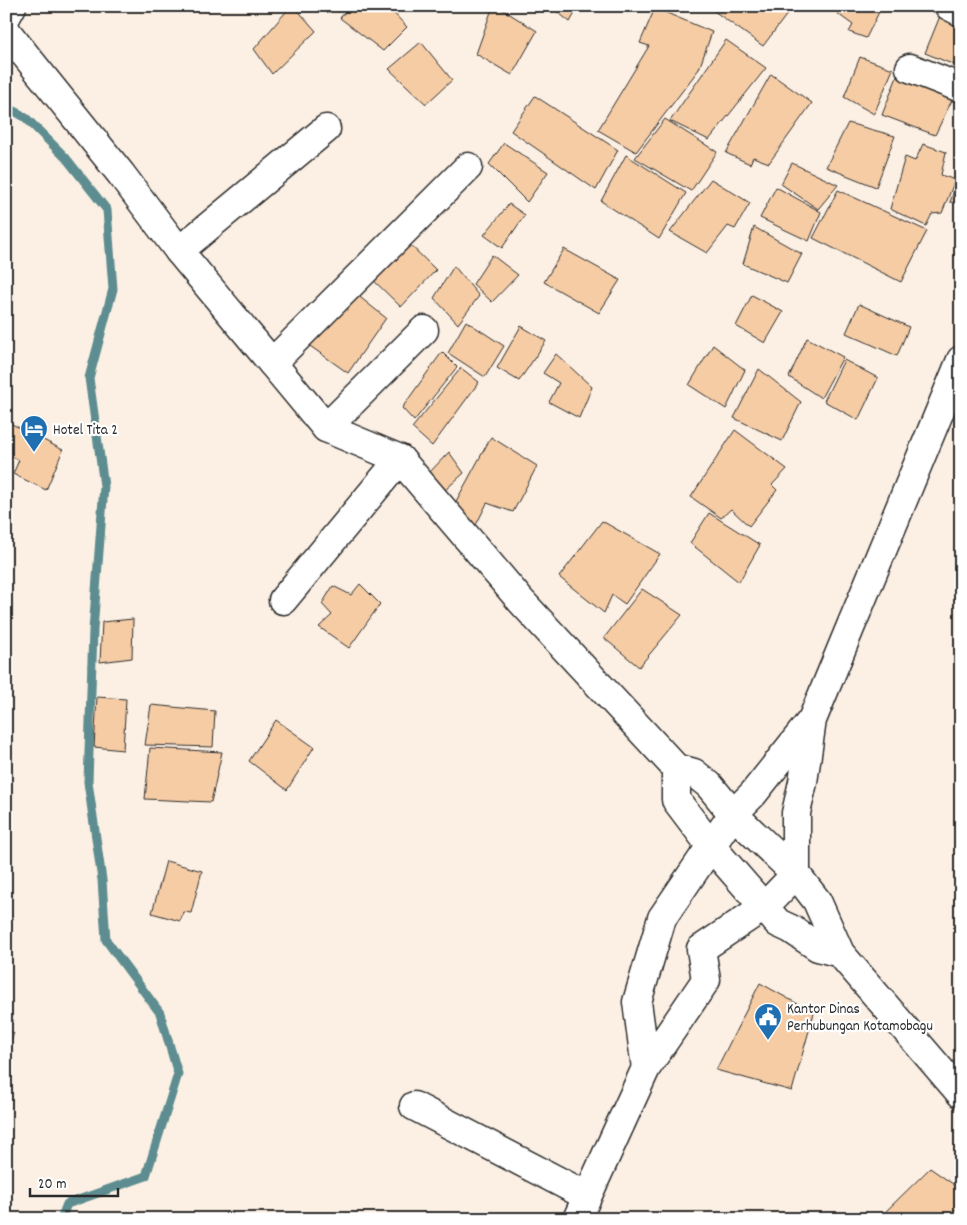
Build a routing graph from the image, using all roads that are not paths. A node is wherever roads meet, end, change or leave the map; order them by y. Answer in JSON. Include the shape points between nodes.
{"nodes":[{"id":1,"x":12,"y":6,"type":"edge"},
{"id":2,"x":949,"y":6,"type":"edge"},
{"id":3,"x":961,"y":12,"type":"edge"},
{"id":4,"x":6,"y":17,"type":"edge"},
{"id":5,"x":6,"y":31,"type":"edge"},
{"id":6,"x":910,"y":68,"type":"dead end"},
{"id":7,"x":961,"y":88,"type":"edge"},
{"id":8,"x":326,"y":129,"type":"dead end"},
{"id":9,"x":468,"y":167,"type":"dead end"},
{"id":10,"x":179,"y":250,"type":"junction"},
{"id":11,"x":424,"y":330,"type":"dead end"},
{"id":12,"x":961,"y":360,"type":"edge"},
{"id":13,"x":272,"y":363,"type":"junction"},
{"id":14,"x":326,"y":428,"type":"junction"},
{"id":15,"x":400,"y":458,"type":"junction"},
{"id":16,"x":283,"y":600,"type":"dead end"},
{"id":17,"x":812,"y":720,"type":"junction"},
{"id":18,"x":676,"y":768,"type":"junction"},
{"id":19,"x":734,"y":814,"type":"junction"},
{"id":20,"x":710,"y":845,"type":"junction"},
{"id":21,"x":796,"y":874,"type":"junction"},
{"id":22,"x":765,"y":906,"type":"junction"},
{"id":23,"x":840,"y":953,"type":"junction"},
{"id":24,"x":646,"y":1068,"type":"junction"},
{"id":25,"x":961,"y":1094,"type":"edge"},
{"id":26,"x":414,"y":1106,"type":"dead end"},
{"id":27,"x":582,"y":1207,"type":"edge"}],
"edges":[{"from":1,"to":4,"type":"main road"},
{"from":2,"to":3,"type":"main road"},
{"from":5,"to":10,"type":"main road"},
{"from":6,"to":7,"type":"main road"},
{"from":8,"to":10,"type":"main road"},
{"from":9,"to":13,"type":"main road"},
{"from":10,"to":13,"type":"main road"},
{"from":11,"to":14,"type":"main road"},
{"from":12,"to":17,"type":"main road"},
{"from":13,"to":14,"type":"main road"},
{"from":14,"to":15,"type":"main road"},
{"from":15,"to":16,"type":"main road"},
{"from":15,"to":18,"type":"main road","via":[[521,601]]},
{"from":17,"to":19,"type":"main road"},
{"from":17,"to":21,"type":"main road","via":[[796,813]]},
{"from":18,"to":19,"type":"main road","via":[[694,773]]},
{"from":18,"to":20,"type":"main road","via":[[676,800]]},
{"from":19,"to":20,"type":"main road"},
{"from":19,"to":21,"type":"main road"},
{"from":20,"to":22,"type":"main road"},
{"from":20,"to":24,"type":"main road","via":[[662,918],[636,1002]]},
{"from":21,"to":22,"type":"main road"},
{"from":21,"to":23,"type":"main road","via":[[817,901]]},
{"from":22,"to":23,"type":"main road","via":[[778,923],[818,947]]},
{"from":22,"to":24,"type":"main road","via":[[701,950],[706,980]]},
{"from":23,"to":25,"type":"main road"},
{"from":24,"to":27,"type":"main road"},
{"from":26,"to":27,"type":"main road"}]}
